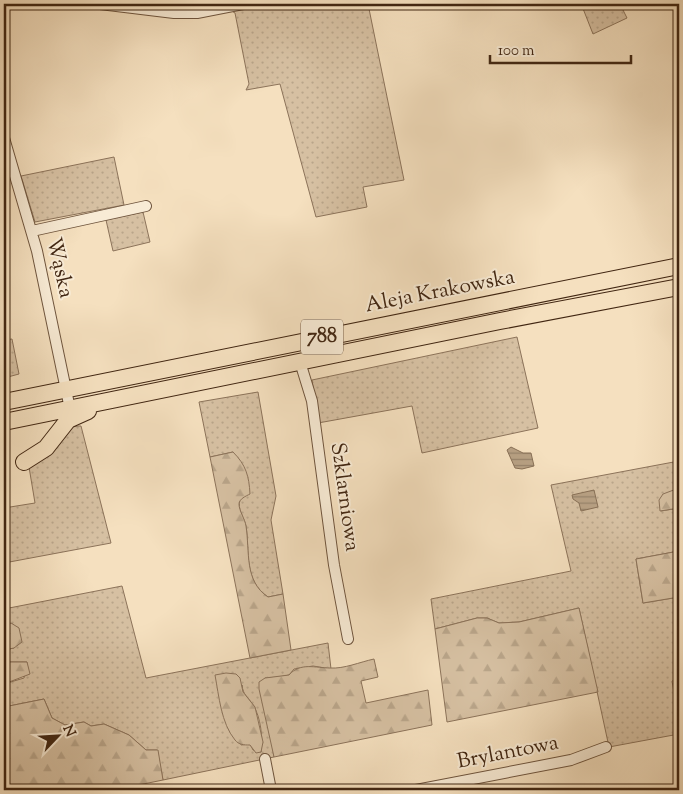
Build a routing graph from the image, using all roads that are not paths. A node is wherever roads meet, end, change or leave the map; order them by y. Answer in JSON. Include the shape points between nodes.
{"nodes":[{"id":1,"x":100,"y":4,"type":"edge"},
{"id":2,"x":243,"y":4,"type":"edge"},
{"id":3,"x":4,"y":141,"type":"edge"},
{"id":4,"x":146,"y":206,"type":"dead end"},
{"id":5,"x":32,"y":231,"type":"junction"},
{"id":6,"x":679,"y":266,"type":"edge"},
{"id":7,"x":679,"y":287,"type":"edge"},
{"id":8,"x":300,"y":362,"type":"junction"},
{"id":9,"x":66,"y":390,"type":"junction"},
{"id":10,"x":110,"y":400,"type":"junction"},
{"id":11,"x":4,"y":402,"type":"edge"},
{"id":12,"x":70,"y":408,"type":"junction"},
{"id":13,"x":4,"y":422,"type":"edge"},
{"id":14,"x":24,"y":462,"type":"dead end"},
{"id":15,"x":348,"y":638,"type":"dead end"},
{"id":16,"x":606,"y":747,"type":"dead end"},
{"id":17,"x":265,"y":759,"type":"dead end"},
{"id":18,"x":271,"y":790,"type":"edge"},
{"id":19,"x":416,"y":790,"type":"edge"}],
"edges":[{"from":1,"to":2,"type":"street","via":[[174,13],[197,13]]},
{"from":3,"to":5,"type":"street","name":"Wąska"},
{"from":4,"to":5,"type":"street"},
{"from":5,"to":9,"type":"street","name":"Wąska"},
{"from":6,"to":9,"type":"main road","name":"Aleja Krakowska","number":"788"},
{"from":7,"to":8,"type":"main road","name":"Aleja Krakowska","number":"788"},
{"from":8,"to":10,"type":"main road","name":"Aleja Krakowska","number":"788"},
{"from":8,"to":15,"type":"street","name":"Szklarniowa","via":[[312,401],[334,565]]},
{"from":9,"to":11,"type":"main road","name":"Aleja Krakowska","number":"788"},
{"from":9,"to":12,"type":"street","name":"Wąska"},
{"from":10,"to":12,"type":"main road","name":"Aleja Krakowska","number":"788"},
{"from":10,"to":14,"type":"main road","via":[[68,420],[46,448]]},
{"from":12,"to":13,"type":"main road","name":"Aleja Krakowska","number":"788"},
{"from":16,"to":19,"type":"street","name":"Brylantowa","via":[[571,760]]},
{"from":17,"to":18,"type":"street"}]}
